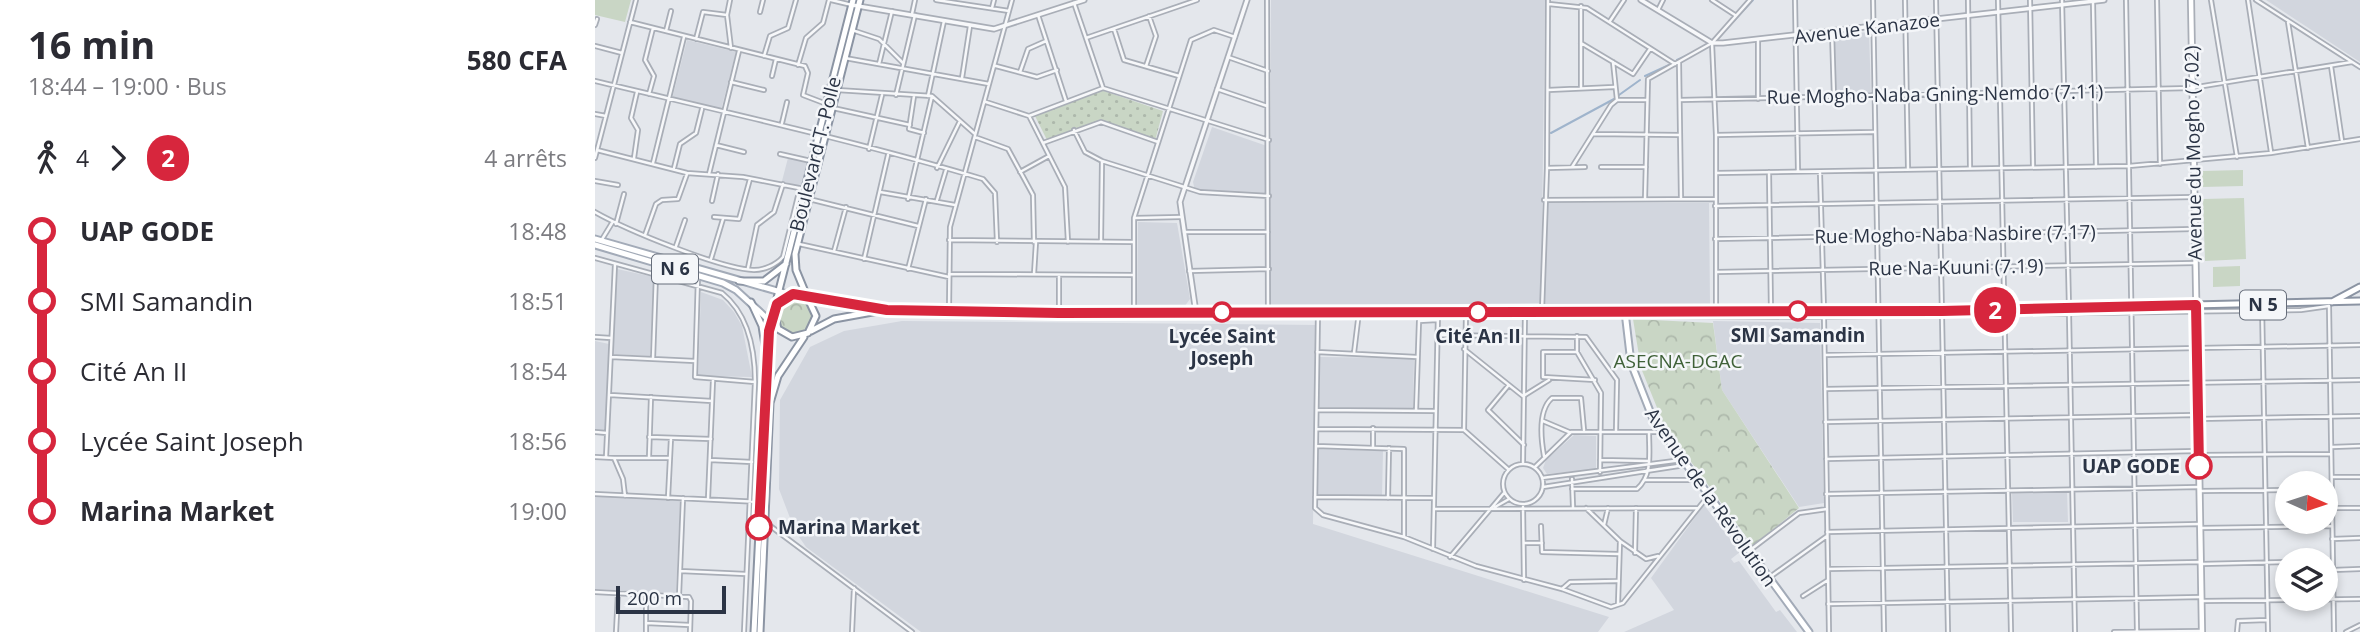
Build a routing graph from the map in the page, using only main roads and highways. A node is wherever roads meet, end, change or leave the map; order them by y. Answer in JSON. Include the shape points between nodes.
{"nodes":[{"id":1,"x":2191,"y":0,"type":"edge"},
{"id":2,"x":856,"y":3,"type":"edge"},
{"id":3,"x":830,"y":106,"type":"junction"},
{"id":4,"x":823,"y":136,"type":"junction"},
{"id":5,"x":598,"y":243,"type":"edge"},
{"id":6,"x":788,"y":262,"type":"junction"},
{"id":7,"x":699,"y":273,"type":"junction"},
{"id":8,"x":739,"y":281,"type":"junction"},
{"id":9,"x":2360,"y":287,"type":"edge"},
{"id":10,"x":779,"y":292,"type":"junction"},
{"id":11,"x":791,"y":295,"type":"junction"},
{"id":12,"x":808,"y":299,"type":"junction"},
{"id":13,"x":2360,"y":301,"type":"edge"},
{"id":14,"x":751,"y":302,"type":"junction"},
{"id":15,"x":2329,"y":305,"type":"junction"},
{"id":16,"x":2196,"y":307,"type":"junction"},
{"id":17,"x":775,"y":310,"type":"junction"},
{"id":18,"x":887,"y":310,"type":"junction"},
{"id":19,"x":1625,"y":314,"type":"junction"},
{"id":20,"x":771,"y":322,"type":"junction"},
{"id":21,"x":762,"y":326,"type":"junction"},
{"id":22,"x":778,"y":329,"type":"junction"},
{"id":23,"x":769,"y":331,"type":"junction"},
{"id":24,"x":807,"y":334,"type":"junction"},
{"id":25,"x":766,"y":357,"type":"junction"},
{"id":26,"x":2202,"y":631,"type":"edge"},
{"id":27,"x":754,"y":632,"type":"edge"},
{"id":28,"x":760,"y":632,"type":"edge"},
{"id":29,"x":1808,"y":632,"type":"edge"}],
"edges":[{"from":1,"to":16,"type":"main road","name":"Avenue du Mogho (7.02)"},
{"from":2,"to":3,"type":"main road","name":"Boulevard T. Polle"},
{"from":2,"to":3,"type":"main road","name":"Boulevard T. Polle"},
{"from":3,"to":4,"type":"main road","name":"Boulevard T. Polle"},
{"from":4,"to":6,"type":"main road","name":"Boulevard T. Polle","via":[[803,189]]},
{"from":4,"to":12,"type":"main road","name":"Boulevard T. Polle","via":[[797,244],[796,270]]},
{"from":5,"to":7,"type":"main road","number":"N 6"},
{"from":6,"to":8,"type":"main road","number":"N 6","via":[[764,281]]},
{"from":6,"to":10,"type":"main road","name":"Boulevard T. Polle"},
{"from":7,"to":8,"type":"main road","number":"N 6"},
{"from":7,"to":14,"type":"main road","number":"N 6","via":[[732,287]]},
{"from":8,"to":10,"type":"main road","number":"N 6"},
{"from":9,"to":15,"type":"main road","number":"N 5"},
{"from":10,"to":11,"type":"main road","number":"N 6"},
{"from":10,"to":17,"type":"main road","name":"Boulevard T. Polle"},
{"from":11,"to":12,"type":"main road","number":"N 5"},
{"from":11,"to":17,"type":"main road"},
{"from":12,"to":18,"type":"main road","number":"N 5"},
{"from":12,"to":24,"type":"main road","via":[[816,316]]},
{"from":13,"to":15,"type":"main road","number":"N 5"},
{"from":14,"to":20,"type":"main road","number":"N 6"},
{"from":14,"to":21,"type":"main road"},
{"from":15,"to":16,"type":"main road","number":"N 5"},
{"from":16,"to":19,"type":"main road","number":"N 5"},
{"from":16,"to":26,"type":"main road","name":"Avenue du Mogho (7.02)"},
{"from":17,"to":20,"type":"main road","name":"Boulevard T. Polle"},
{"from":17,"to":22,"type":"main road"},
{"from":18,"to":19,"type":"main road","number":"N 5"},
{"from":18,"to":24,"type":"main road","number":"N 5","via":[[841,317]]},
{"from":19,"to":29,"type":"main road","name":"Avenue de la Révolution","via":[[1637,383],[1661,432]]},
{"from":20,"to":22,"type":"main road","number":"N 6"},
{"from":20,"to":23,"type":"main road","name":"Boulevard T. Polle"},
{"from":21,"to":23,"type":"main road"},
{"from":21,"to":25,"type":"main road"},
{"from":22,"to":24,"type":"main road","via":[[792,337]]},
{"from":23,"to":25,"type":"main road","name":"Boulevard T. Polle"},
{"from":24,"to":28,"type":"main road","number":"N 5","via":[[773,390]]},
{"from":25,"to":27,"type":"main road"}]}
